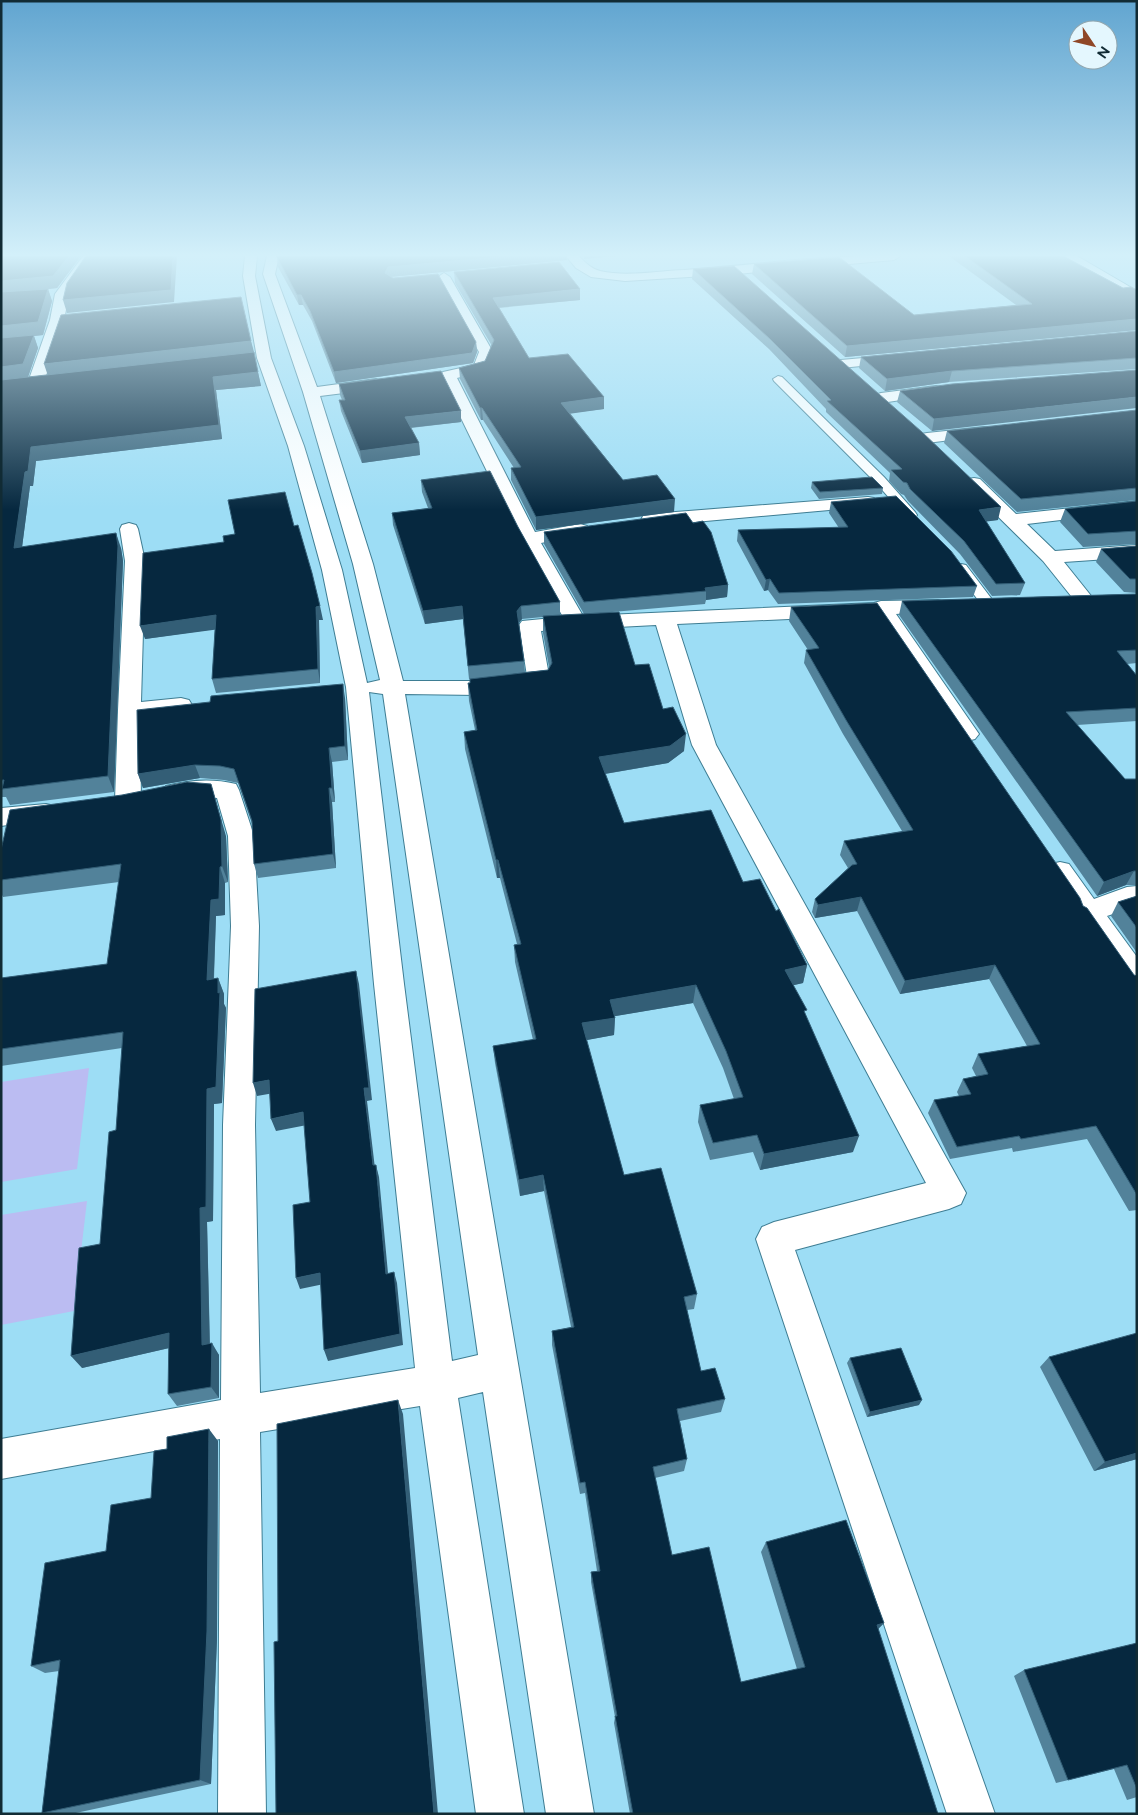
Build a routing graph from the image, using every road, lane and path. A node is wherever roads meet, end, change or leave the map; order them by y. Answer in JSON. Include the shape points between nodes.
{"nodes":[{"id":1,"x":49,"y":341,"type":"joint"},
{"id":2,"x":252,"y":341,"type":"edge"},
{"id":3,"x":292,"y":341,"type":"edge"},
{"id":4,"x":480,"y":341,"type":"edge"},
{"id":5,"x":30,"y":342,"type":"edge"},
{"id":6,"x":827,"y":352,"type":"edge"},
{"id":7,"x":296,"y":354,"type":"junction"},
{"id":8,"x":910,"y":358,"type":"edge"},
{"id":9,"x":254,"y":359,"type":"junction"},
{"id":10,"x":841,"y":364,"type":"junction"},
{"id":11,"x":778,"y":378,"type":"dead end"},
{"id":12,"x":56,"y":380,"type":"edge"},
{"id":13,"x":36,"y":382,"type":"junction"},
{"id":14,"x":389,"y":382,"type":"edge"},
{"id":15,"x":19,"y":385,"type":"edge"},
{"id":16,"x":949,"y":390,"type":"edge"},
{"id":17,"x":311,"y":392,"type":"junction"},
{"id":18,"x":881,"y":398,"type":"junction"},
{"id":19,"x":894,"y":410,"type":"edge"},
{"id":20,"x":914,"y":427,"type":"edge"},
{"id":21,"x":1003,"y":430,"type":"edge"},
{"id":22,"x":927,"y":438,"type":"junction"},
{"id":23,"x":941,"y":452,"type":"edge"},
{"id":24,"x":962,"y":472,"type":"edge"},
{"id":25,"x":897,"y":500,"type":"junction"},
{"id":26,"x":1137,"y":506,"type":"edge"},
{"id":27,"x":1012,"y":520,"type":"junction"},
{"id":28,"x":629,"y":523,"type":"edge"},
{"id":29,"x":920,"y":525,"type":"edge"},
{"id":30,"x":602,"y":527,"type":"edge"},
{"id":31,"x":130,"y":529,"type":"dead end"},
{"id":32,"x":530,"y":539,"type":"junction"},
{"id":33,"x":1137,"y":551,"type":"edge"},
{"id":34,"x":1050,"y":557,"type":"junction"},
{"id":35,"x":954,"y":558,"type":"edge"},
{"id":36,"x":1057,"y":603,"type":"edge"},
{"id":37,"x":999,"y":604,"type":"joint"},
{"id":38,"x":881,"y":607,"type":"junction"},
{"id":39,"x":665,"y":618,"type":"junction"},
{"id":40,"x":577,"y":624,"type":"junction"},
{"id":41,"x":393,"y":687,"type":"junction"},
{"id":42,"x":348,"y":688,"type":"junction"},
{"id":43,"x":205,"y":703,"type":"edge"},
{"id":44,"x":129,"y":710,"type":"junction"},
{"id":45,"x":982,"y":755,"type":"edge"},
{"id":46,"x":102,"y":804,"type":"junction"},
{"id":47,"x":1,"y":817,"type":"edge"},
{"id":48,"x":1049,"y":854,"type":"edge"},
{"id":49,"x":1137,"y":896,"type":"edge"},
{"id":50,"x":1088,"y":912,"type":"junction"},
{"id":51,"x":1137,"y":980,"type":"edge"},
{"id":52,"x":499,"y":1369,"type":"junction"},
{"id":53,"x":436,"y":1384,"type":"junction"},
{"id":54,"x":240,"y":1416,"type":"junction"},
{"id":55,"x":1,"y":1459,"type":"edge"},
{"id":56,"x":242,"y":1814,"type":"edge"},
{"id":57,"x":500,"y":1814,"type":"edge"},
{"id":58,"x":570,"y":1814,"type":"edge"},
{"id":59,"x":971,"y":1814,"type":"edge"}],
"edges":[{"from":1,"to":5,"type":"street"},
{"from":1,"to":13,"type":"street"},
{"from":2,"to":9,"type":"street"},
{"from":3,"to":7,"type":"street"},
{"from":4,"to":32,"type":"street","via":[[486,352],[480,368],[443,376]]},
{"from":6,"to":10,"type":"street"},
{"from":7,"to":9,"type":"street"},
{"from":7,"to":17,"type":"street"},
{"from":8,"to":10,"type":"street"},
{"from":9,"to":42,"type":"street","via":[[296,446],[332,570]]},
{"from":10,"to":18,"type":"street"},
{"from":11,"to":25,"type":"lane"},
{"from":12,"to":13,"type":"street"},
{"from":13,"to":15,"type":"street"},
{"from":14,"to":17,"type":"street"},
{"from":16,"to":18,"type":"street"},
{"from":17,"to":41,"type":"street","via":[[363,564]]},
{"from":18,"to":19,"type":"street"},
{"from":20,"to":22,"type":"street"},
{"from":21,"to":22,"type":"street"},
{"from":22,"to":23,"type":"street"},
{"from":24,"to":27,"type":"street"},
{"from":25,"to":28,"type":"street"},
{"from":25,"to":29,"type":"lane"},
{"from":26,"to":27,"type":"street"},
{"from":27,"to":34,"type":"street"},
{"from":30,"to":32,"type":"street"},
{"from":31,"to":44,"type":"street","via":[[135,561]]},
{"from":32,"to":40,"type":"street"},
{"from":33,"to":34,"type":"street"},
{"from":34,"to":36,"type":"street","via":[[1095,602]]},
{"from":35,"to":37,"type":"lane"},
{"from":37,"to":38,"type":"street"},
{"from":38,"to":39,"type":"street"},
{"from":38,"to":45,"type":"street"},
{"from":39,"to":40,"type":"street"},
{"from":39,"to":59,"type":"street","via":[[704,745],[949,1193],[774,1239]]},
{"from":40,"to":41,"type":"street","via":[[529,625],[539,681],[478,688]]},
{"from":41,"to":42,"type":"street"},
{"from":41,"to":52,"type":"street"},
{"from":42,"to":53,"type":"street","via":[[389,984]]},
{"from":43,"to":44,"type":"street"},
{"from":44,"to":46,"type":"street"},
{"from":46,"to":47,"type":"street"},
{"from":46,"to":54,"type":"street","via":[[192,788],[227,790],[241,836],[245,926],[239,1126]]},
{"from":48,"to":50,"type":"street"},
{"from":49,"to":50,"type":"street"},
{"from":50,"to":51,"type":"street"},
{"from":52,"to":53,"type":"street"},
{"from":52,"to":58,"type":"street"},
{"from":53,"to":54,"type":"street"},
{"from":53,"to":57,"type":"street"},
{"from":54,"to":55,"type":"street"},
{"from":54,"to":56,"type":"street"}]}
